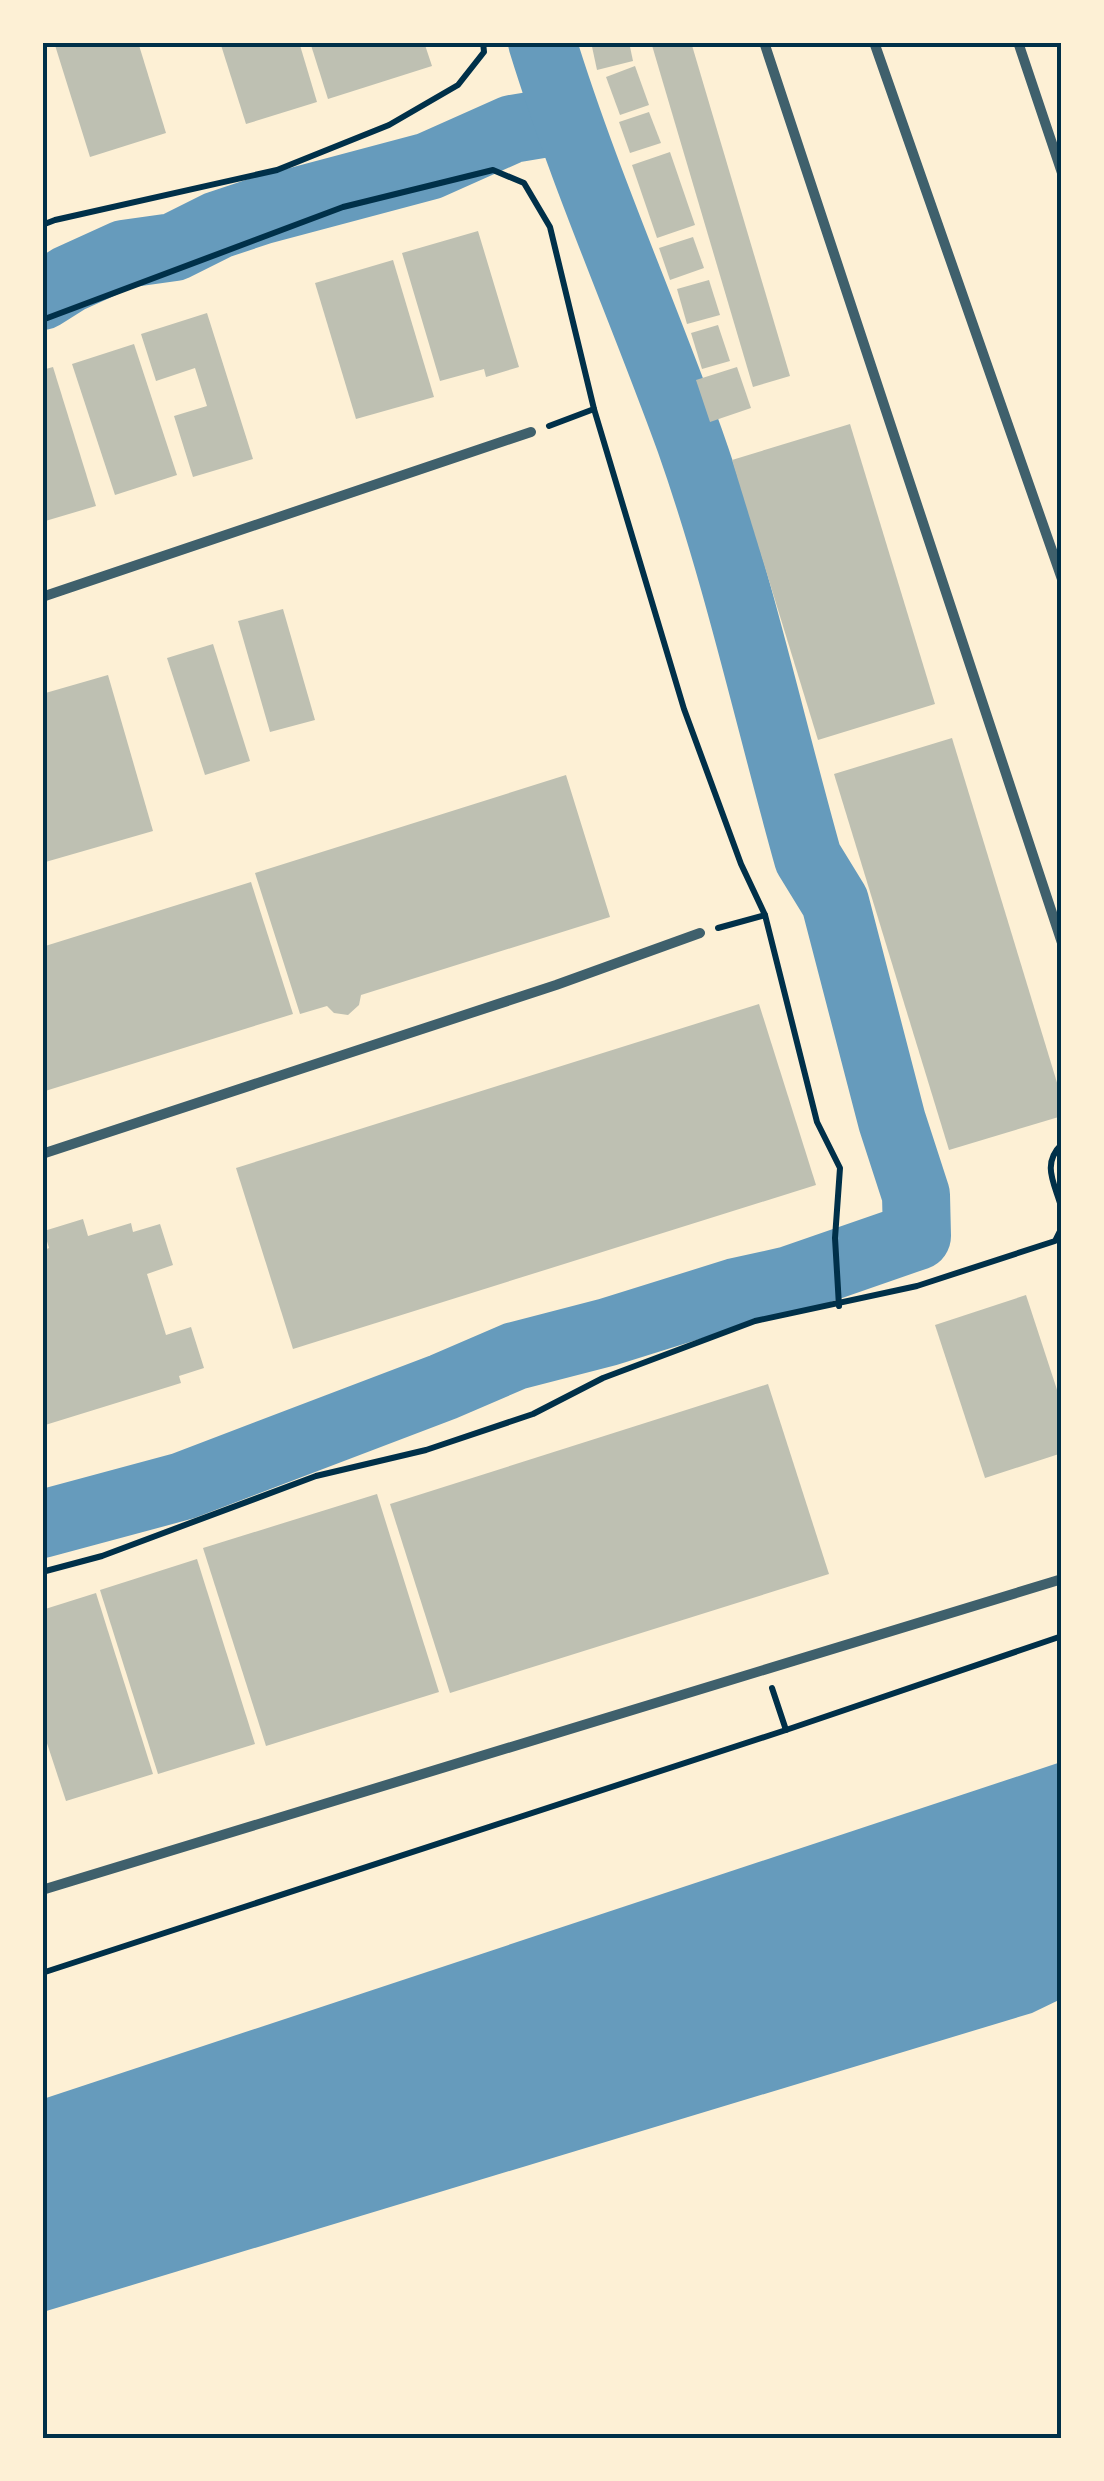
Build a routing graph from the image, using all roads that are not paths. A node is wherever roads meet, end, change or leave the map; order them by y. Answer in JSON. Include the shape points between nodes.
{"nodes":[{"id":1,"x":764,"y":42,"type":"edge"},
{"id":2,"x":874,"y":42,"type":"edge"},
{"id":3,"x":1018,"y":42,"type":"edge"},
{"id":4,"x":1062,"y":173,"type":"edge"},
{"id":5,"x":531,"y":432,"type":"road end"},
{"id":6,"x":1062,"y":580,"type":"edge"},
{"id":7,"x":42,"y":597,"type":"edge"},
{"id":8,"x":700,"y":933,"type":"road end"},
{"id":9,"x":1062,"y":943,"type":"edge"},
{"id":10,"x":42,"y":1154,"type":"edge"},
{"id":11,"x":1062,"y":1578,"type":"edge"},
{"id":12,"x":42,"y":1890,"type":"edge"}],
"edges":[{"from":1,"to":9,"type":"street"},
{"from":2,"to":6,"type":"street"},
{"from":3,"to":4,"type":"street"},
{"from":5,"to":7,"type":"street"},
{"from":8,"to":10,"type":"street"},
{"from":11,"to":12,"type":"street"}]}
